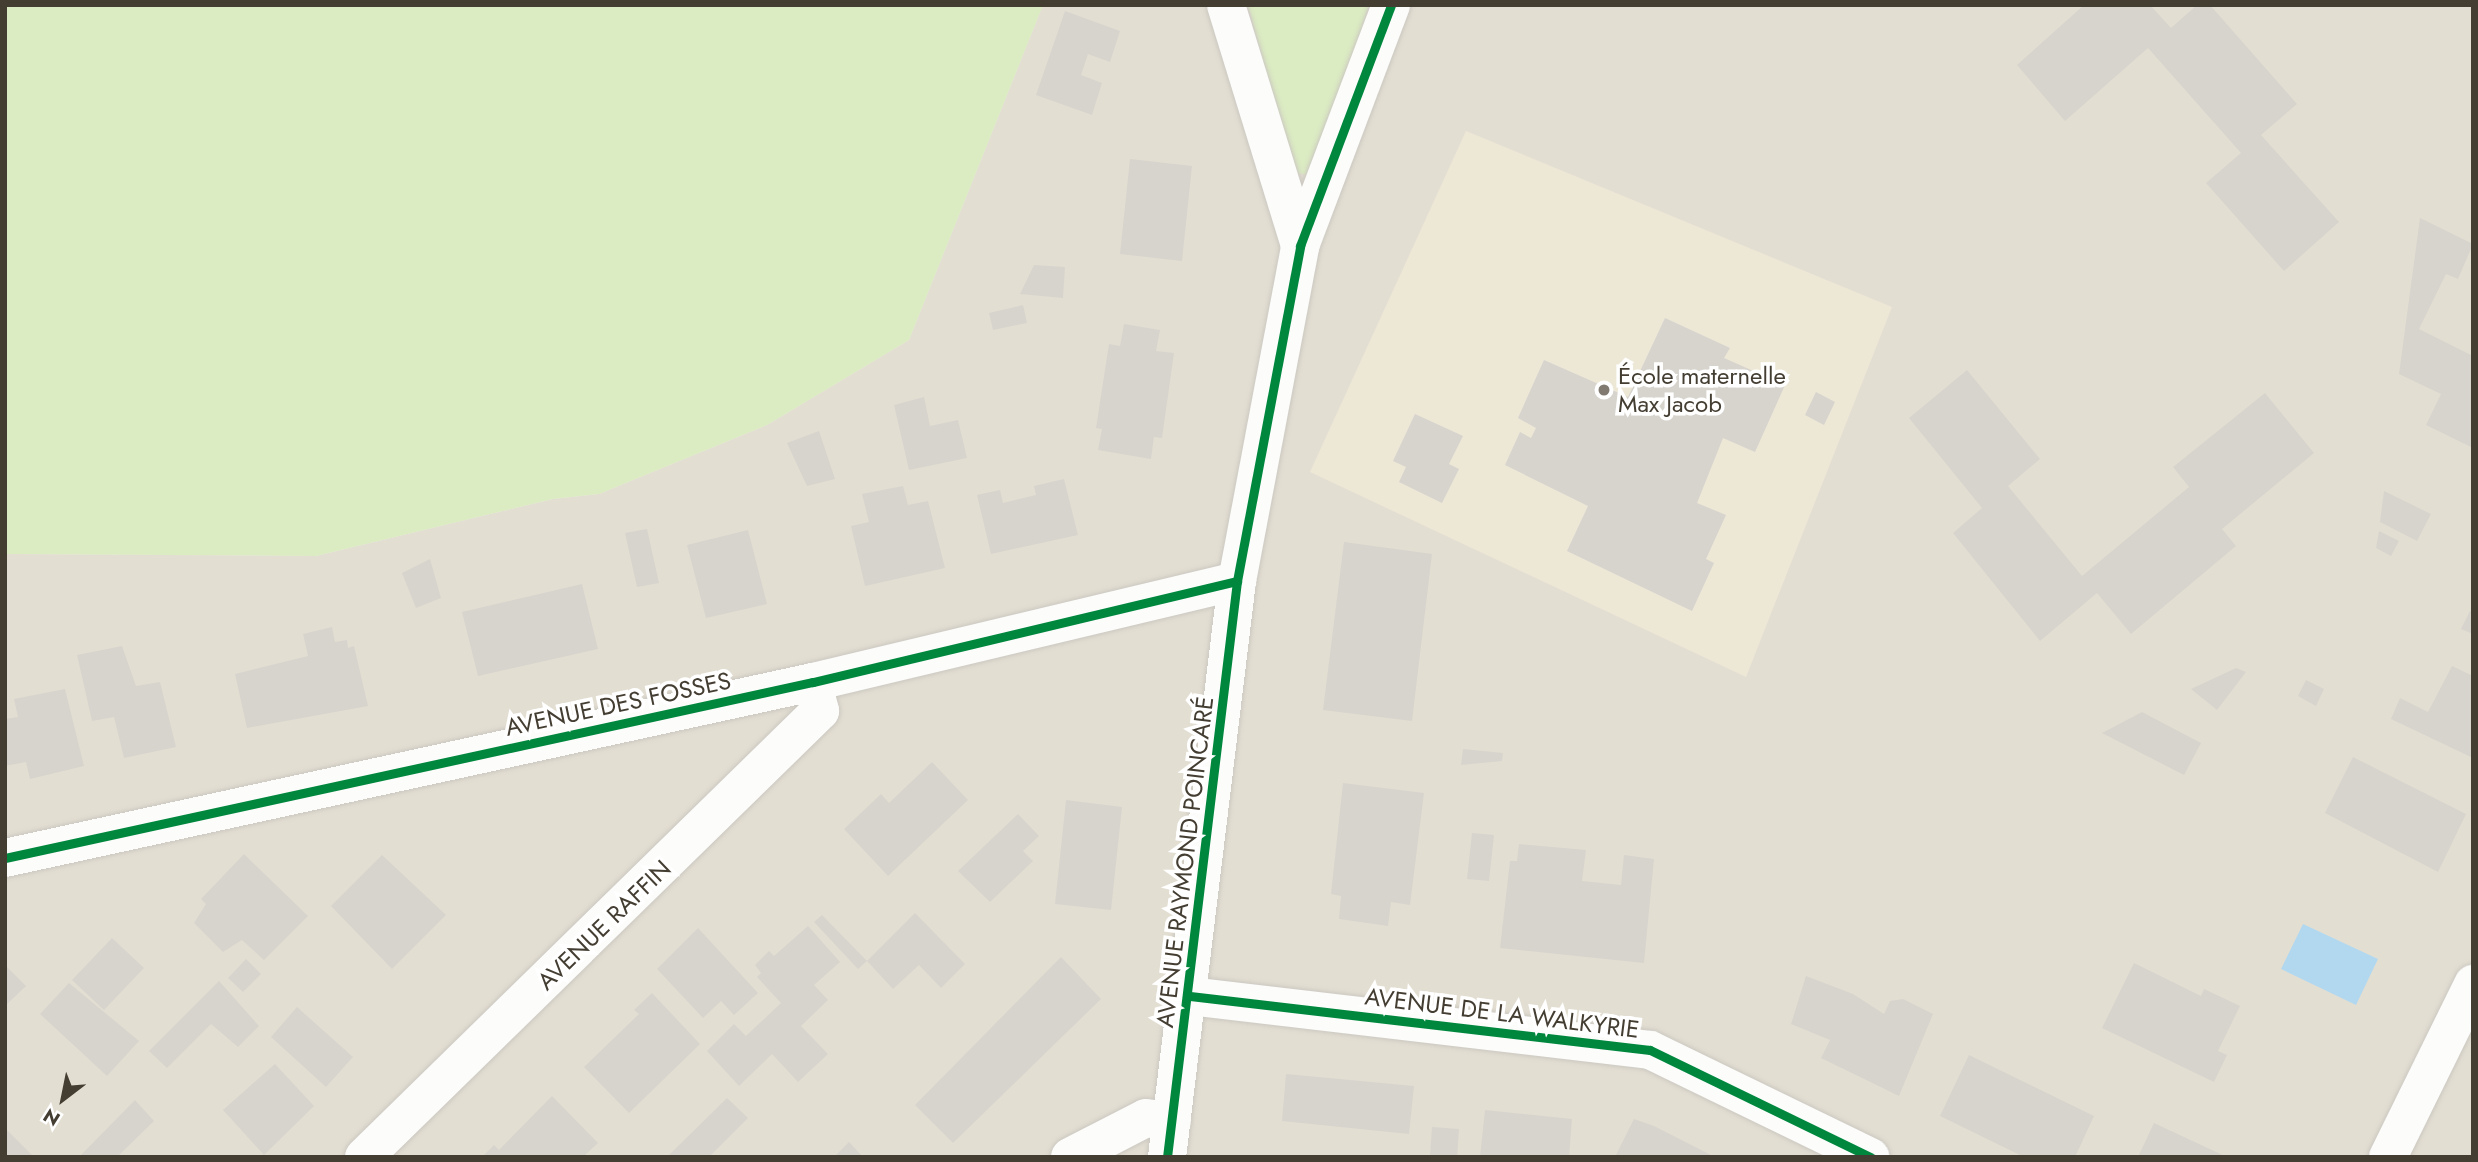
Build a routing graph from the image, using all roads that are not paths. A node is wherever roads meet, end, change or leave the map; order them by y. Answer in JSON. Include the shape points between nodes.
{"nodes":[{"id":1,"x":1226,"y":5,"type":"edge"},
{"id":2,"x":1391,"y":5,"type":"edge"},
{"id":3,"x":1300,"y":246,"type":"junction"},
{"id":4,"x":1237,"y":581,"type":"junction"},
{"id":5,"x":813,"y":682,"type":"junction"},
{"id":6,"x":5,"y":858,"type":"edge"},
{"id":7,"x":2473,"y":984,"type":"edge"},
{"id":8,"x":1190,"y":996,"type":"junction"},
{"id":9,"x":1169,"y":1139,"type":"edge"},
{"id":10,"x":364,"y":1157,"type":"edge"},
{"id":11,"x":1070,"y":1157,"type":"edge"},
{"id":12,"x":1870,"y":1157,"type":"edge"},
{"id":13,"x":2388,"y":1157,"type":"edge"}],
"edges":[{"from":1,"to":3,"type":"street","name":"AVENUE RAYMOND POINCARÉ"},
{"from":2,"to":3,"type":"street","name":"AVENUE RAYMOND POINCARÉ"},
{"from":3,"to":4,"type":"street","name":"AVENUE RAYMOND POINCARÉ"},
{"from":4,"to":5,"type":"street","name":"AVENUE DES FOSSES"},
{"from":4,"to":8,"type":"street","name":"AVENUE RAYMOND POINCARÉ"},
{"from":5,"to":6,"type":"street","name":"AVENUE DES FOSSES"},
{"from":5,"to":10,"type":"street","name":"AVENUE RAFFIN","via":[[820,711]]},
{"from":7,"to":13,"type":"street"},
{"from":8,"to":9,"type":"street","name":"AVENUE RAYMOND POINCARÉ"},
{"from":8,"to":12,"type":"street","name":"AVENUE DE LA WALKYRIE","via":[[1650,1050]]},
{"from":9,"to":11,"type":"street","via":[[1146,1118]]}]}
